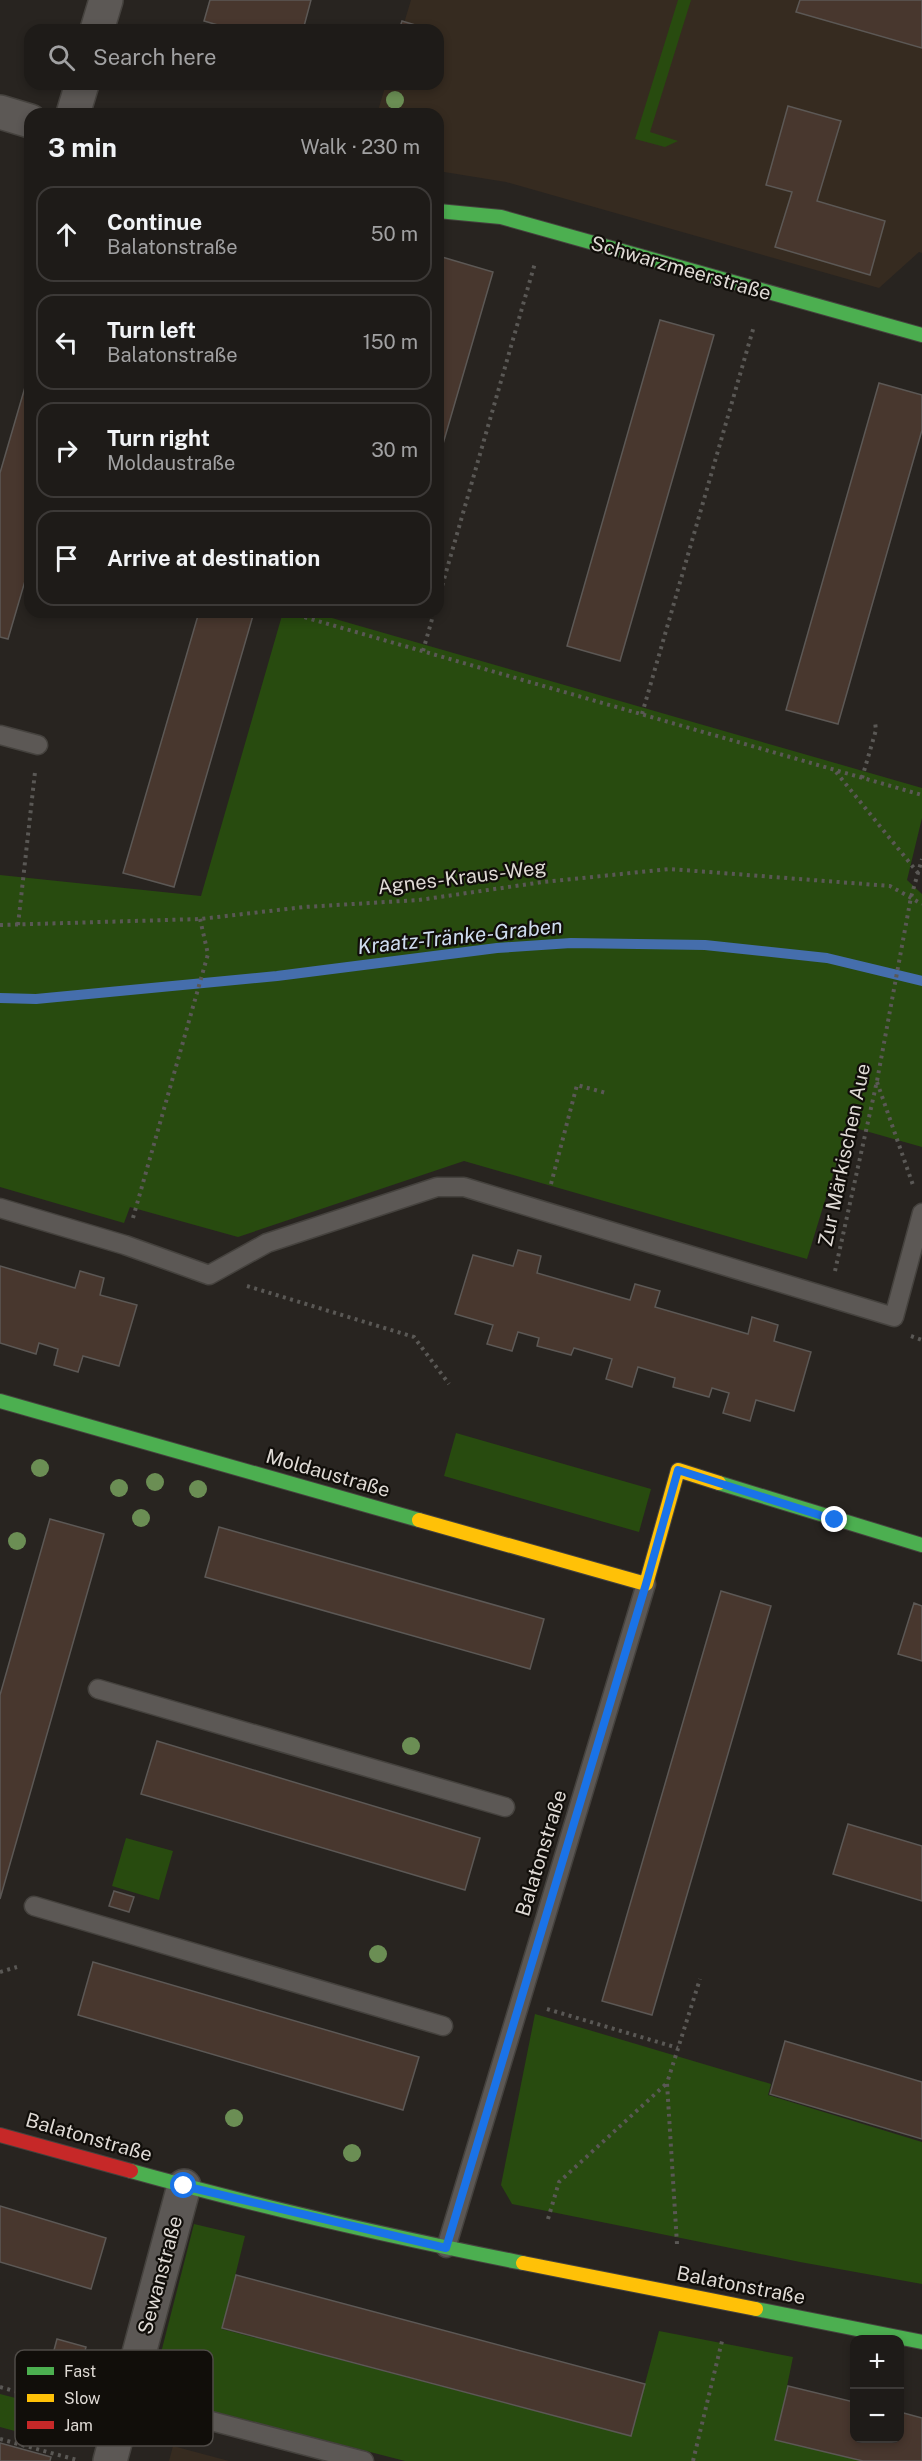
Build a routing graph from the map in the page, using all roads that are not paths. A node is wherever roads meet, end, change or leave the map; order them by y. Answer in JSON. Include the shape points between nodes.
{"nodes":[{"id":1,"x":106,"y":0,"type":"edge"},
{"id":2,"x":99,"y":24,"type":"edge"},
{"id":3,"x":80,"y":90,"type":"edge"},
{"id":4,"x":75,"y":108,"type":"edge"},
{"id":5,"x":0,"y":112,"type":"edge"},
{"id":6,"x":24,"y":119,"type":"edge"},
{"id":7,"x":444,"y":212,"type":"edge"},
{"id":8,"x":922,"y":335,"type":"edge"},
{"id":9,"x":0,"y":735,"type":"edge"},
{"id":10,"x":38,"y":745,"type":"road end"},
{"id":11,"x":0,"y":1208,"type":"edge"},
{"id":12,"x":922,"y":1213,"type":"edge"},
{"id":13,"x":0,"y":1401,"type":"edge"},
{"id":14,"x":922,"y":1545,"type":"edge"},
{"id":15,"x":646,"y":1584,"type":"junction"},
{"id":16,"x":98,"y":1689,"type":"dead end"},
{"id":17,"x":505,"y":1807,"type":"dead end"},
{"id":18,"x":34,"y":1906,"type":"dead end"},
{"id":19,"x":443,"y":2026,"type":"dead end"},
{"id":20,"x":0,"y":2135,"type":"edge"},
{"id":21,"x":184,"y":2186,"type":"junction"},
{"id":22,"x":446,"y":2248,"type":"junction"},
{"id":23,"x":922,"y":2342,"type":"edge"},
{"id":24,"x":140,"y":2350,"type":"edge"},
{"id":25,"x":213,"y":2429,"type":"edge"},
{"id":26,"x":114,"y":2446,"type":"edge"},
{"id":27,"x":110,"y":2461,"type":"edge"},
{"id":28,"x":364,"y":2461,"type":"edge"}],
"edges":[{"from":1,"to":2,"type":"street"},
{"from":3,"to":4,"type":"street"},
{"from":5,"to":6,"type":"street"},
{"from":7,"to":8,"type":"street","name":"Schwarzmeerstraße","via":[[501,217]]},
{"from":9,"to":10,"type":"lane"},
{"from":11,"to":12,"type":"lane","via":[[209,1275],[267,1243],[437,1187],[464,1187],[894,1317]]},
{"from":13,"to":15,"type":"street","name":"Moldaustraße"},
{"from":14,"to":15,"type":"street","name":"Balatonstraße","via":[[678,1470]]},
{"from":15,"to":22,"type":"lane","name":"Balatonstraße"},
{"from":16,"to":17,"type":"lane"},
{"from":18,"to":19,"type":"lane"},
{"from":20,"to":21,"type":"street","name":"Balatonstraße"},
{"from":21,"to":22,"type":"street","name":"Balatonstraße"},
{"from":21,"to":24,"type":"street","name":"Sewanstraße"},
{"from":22,"to":23,"type":"street","name":"Balatonstraße"},
{"from":25,"to":28,"type":"lane"},
{"from":26,"to":27,"type":"street","name":"Sewanstraße"}]}
